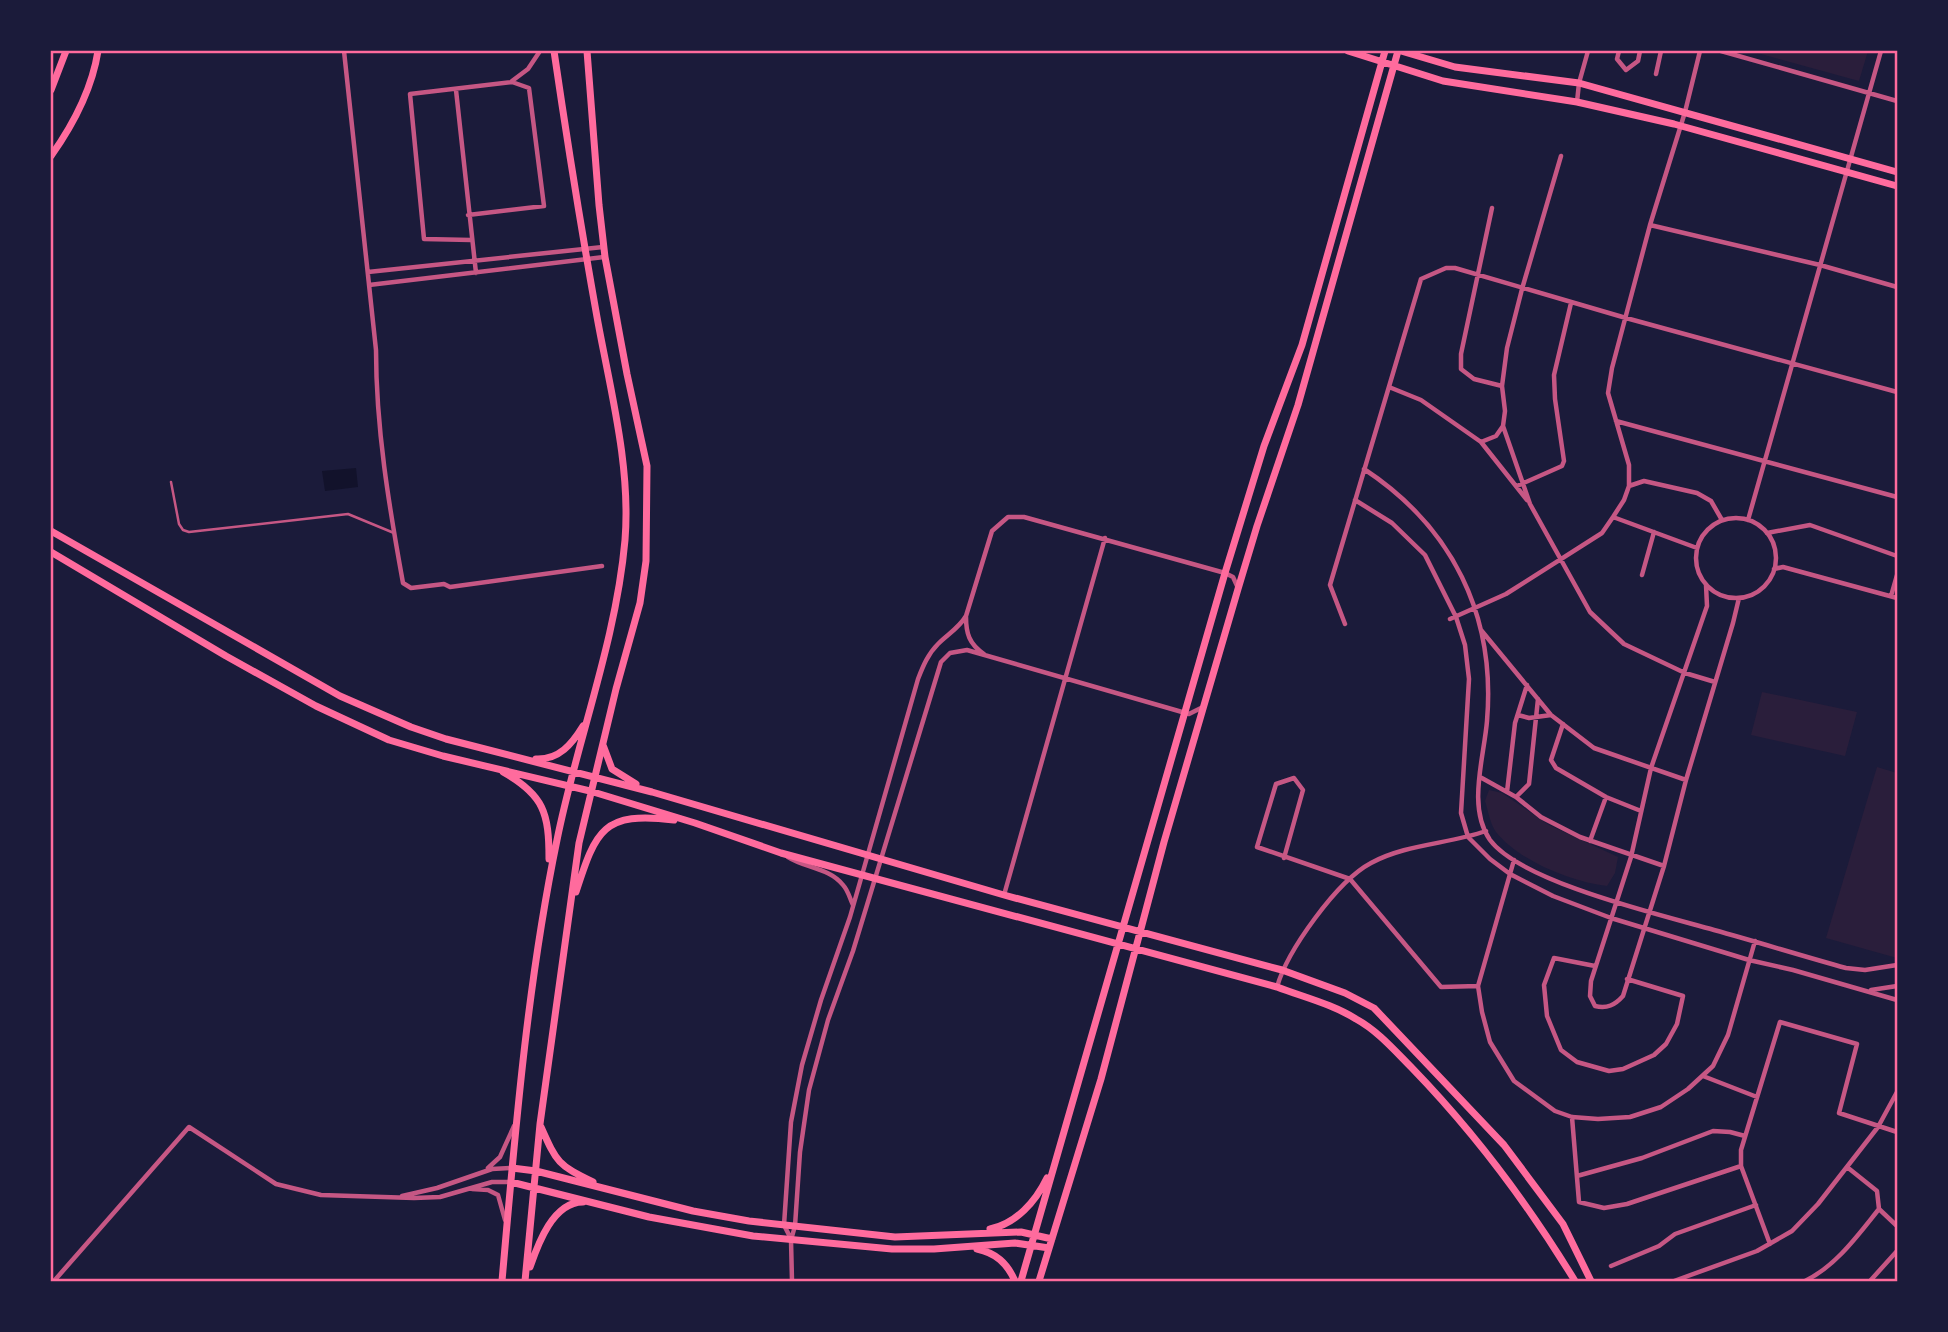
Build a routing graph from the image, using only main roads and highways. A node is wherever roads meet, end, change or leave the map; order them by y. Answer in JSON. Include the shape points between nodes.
{"nodes":[{"id":1,"x":66,"y":51,"type":"edge"},
{"id":2,"x":98,"y":51,"type":"edge"},
{"id":3,"x":554,"y":51,"type":"edge"},
{"id":4,"x":587,"y":51,"type":"edge"},
{"id":5,"x":1348,"y":51,"type":"edge"},
{"id":6,"x":1385,"y":51,"type":"edge"},
{"id":7,"x":1400,"y":51,"type":"edge"},
{"id":8,"x":1381,"y":61,"type":"junction"},
{"id":9,"x":1394,"y":65,"type":"junction"},
{"id":10,"x":51,"y":90,"type":"edge"},
{"id":11,"x":51,"y":156,"type":"edge"},
{"id":12,"x":1897,"y":172,"type":"edge"},
{"id":13,"x":1897,"y":186,"type":"edge"},
{"id":14,"x":51,"y":531,"type":"edge"},
{"id":15,"x":51,"y":552,"type":"edge"},
{"id":16,"x":588,"y":716,"type":"junction"},
{"id":17,"x":602,"y":742,"type":"junction"},
{"id":18,"x":520,"y":759,"type":"junction"},
{"id":19,"x":493,"y":767,"type":"junction"},
{"id":20,"x":573,"y":771,"type":"junction"},
{"id":21,"x":594,"y":776,"type":"junction"},
{"id":22,"x":569,"y":785,"type":"junction"},
{"id":23,"x":590,"y":790,"type":"junction"},
{"id":24,"x":652,"y":792,"type":"junction"},
{"id":25,"x":695,"y":823,"type":"junction"},
{"id":26,"x":549,"y":877,"type":"junction"},
{"id":27,"x":570,"y":909,"type":"junction"},
{"id":28,"x":1122,"y":927,"type":"junction"},
{"id":29,"x":1141,"y":932,"type":"junction"},
{"id":30,"x":1117,"y":943,"type":"junction"},
{"id":31,"x":1136,"y":948,"type":"junction"},
{"id":32,"x":540,"y":1124,"type":"junction"},
{"id":33,"x":1055,"y":1162,"type":"junction"},
{"id":34,"x":512,"y":1168,"type":"junction"},
{"id":35,"x":536,"y":1171,"type":"junction"},
{"id":36,"x":511,"y":1182,"type":"junction"},
{"id":37,"x":535,"y":1187,"type":"junction"},
{"id":38,"x":609,"y":1190,"type":"junction"},
{"id":39,"x":594,"y":1202,"type":"junction"},
{"id":40,"x":1034,"y":1233,"type":"junction"},
{"id":41,"x":968,"y":1234,"type":"junction"},
{"id":42,"x":1052,"y":1239,"type":"junction"},
{"id":43,"x":1030,"y":1245,"type":"junction"},
{"id":44,"x":966,"y":1247,"type":"junction"},
{"id":45,"x":1049,"y":1248,"type":"junction"},
{"id":46,"x":502,"y":1281,"type":"edge"},
{"id":47,"x":525,"y":1281,"type":"edge"},
{"id":48,"x":1015,"y":1281,"type":"edge"},
{"id":49,"x":1021,"y":1281,"type":"edge"},
{"id":50,"x":1039,"y":1281,"type":"edge"},
{"id":51,"x":1575,"y":1281,"type":"edge"},
{"id":52,"x":1591,"y":1281,"type":"edge"}],
"edges":[{"from":1,"to":10,"type":"main road"},
{"from":2,"to":11,"type":"main road","via":[[80,108]]},
{"from":3,"to":16,"type":"main road","via":[[624,482],[625,538]]},
{"from":4,"to":17,"type":"main road","via":[[605,257],[647,466],[646,561],[640,603]]},
{"from":5,"to":8,"type":"main road"},
{"from":6,"to":8,"type":"main road"},
{"from":7,"to":9,"type":"main road"},
{"from":7,"to":12,"type":"main road","via":[[1455,66],[1579,83]]},
{"from":8,"to":9,"type":"main road"},
{"from":8,"to":28,"type":"main road","via":[[1302,345],[1264,446]]},
{"from":9,"to":13,"type":"main road","via":[[1443,81],[1577,102],[1681,126]]},
{"from":9,"to":29,"type":"main road"},
{"from":14,"to":18,"type":"main road","via":[[340,696],[411,727]]},
{"from":15,"to":19,"type":"main road","via":[[226,656],[355,725],[419,750]]},
{"from":16,"to":18,"type":"main road","via":[[574,741],[560,753],[544,759]]},
{"from":16,"to":20,"type":"main road"},
{"from":17,"to":21,"type":"main road"},
{"from":17,"to":24,"type":"main road","via":[[612,769]]},
{"from":18,"to":20,"type":"main road"},
{"from":19,"to":22,"type":"main road"},
{"from":19,"to":26,"type":"main road","via":[[531,790],[545,811]]},
{"from":20,"to":21,"type":"main road"},
{"from":20,"to":22,"type":"main road"},
{"from":21,"to":23,"type":"main road"},
{"from":21,"to":24,"type":"main road"},
{"from":22,"to":23,"type":"main road"},
{"from":22,"to":26,"type":"main road"},
{"from":23,"to":25,"type":"main road"},
{"from":23,"to":27,"type":"main road"},
{"from":24,"to":28,"type":"main road"},
{"from":25,"to":27,"type":"main road","via":[[646,816],[610,826],[593,843]]},
{"from":25,"to":30,"type":"main road","via":[[781,853]]},
{"from":26,"to":34,"type":"main road","via":[[531,990]]},
{"from":27,"to":32,"type":"main road"},
{"from":28,"to":29,"type":"main road"},
{"from":28,"to":30,"type":"main road"},
{"from":29,"to":31,"type":"main road"},
{"from":29,"to":52,"type":"main road","via":[[1282,970],[1374,1008],[1504,1145],[1563,1224]]},
{"from":30,"to":31,"type":"main road"},
{"from":30,"to":33,"type":"main road"},
{"from":31,"to":42,"type":"main road"},
{"from":31,"to":51,"type":"main road","via":[[1277,987],[1359,1020],[1386,1041],[1483,1147],[1540,1223]]},
{"from":32,"to":35,"type":"main road"},
{"from":32,"to":38,"type":"main road","via":[[565,1169]]},
{"from":33,"to":40,"type":"main road"},
{"from":33,"to":41,"type":"main road","via":[[1044,1185],[1018,1216],[997,1228]]},
{"from":34,"to":35,"type":"main road"},
{"from":34,"to":36,"type":"main road"},
{"from":35,"to":37,"type":"main road"},
{"from":35,"to":38,"type":"main road"},
{"from":36,"to":37,"type":"main road"},
{"from":36,"to":46,"type":"main road"},
{"from":37,"to":39,"type":"main road"},
{"from":37,"to":47,"type":"main road"},
{"from":38,"to":41,"type":"main road","via":[[717,1216],[784,1225],[895,1237]]},
{"from":39,"to":44,"type":"main road","via":[[693,1226],[791,1240],[892,1249]]},
{"from":39,"to":47,"type":"main road","via":[[571,1205],[544,1229]]},
{"from":40,"to":41,"type":"main road"},
{"from":40,"to":42,"type":"main road"},
{"from":40,"to":43,"type":"main road"},
{"from":42,"to":45,"type":"main road"},
{"from":43,"to":44,"type":"main road"},
{"from":43,"to":45,"type":"main road"},
{"from":43,"to":49,"type":"main road"},
{"from":44,"to":48,"type":"main road","via":[[998,1256]]},
{"from":45,"to":50,"type":"main road"}]}
